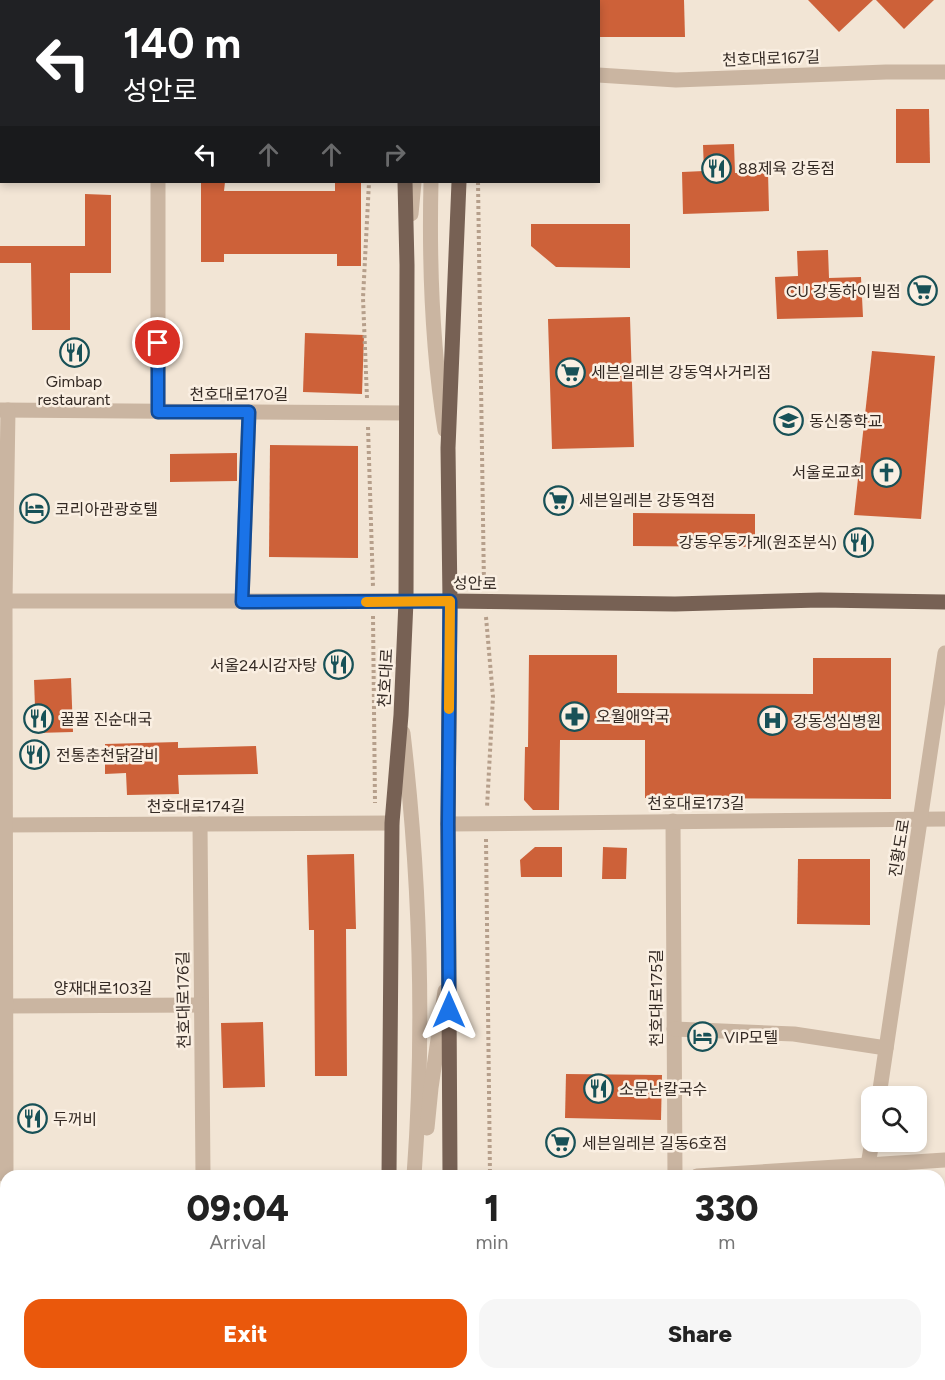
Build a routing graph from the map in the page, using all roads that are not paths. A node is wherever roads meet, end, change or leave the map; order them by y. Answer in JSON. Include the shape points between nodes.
{"nodes":[{"id":1,"x":945,"y":72,"type":"edge"},
{"id":2,"x":600,"y":75,"type":"edge"},
{"id":3,"x":158,"y":183,"type":"edge"},
{"id":4,"x":405,"y":183,"type":"edge"},
{"id":5,"x":414,"y":183,"type":"edge"},
{"id":6,"x":431,"y":183,"type":"edge"},
{"id":7,"x":459,"y":183,"type":"edge"},
{"id":8,"x":407,"y":265,"type":"junction"},
{"id":9,"x":4,"y":410,"type":"edge"},
{"id":10,"x":158,"y":412,"type":"junction"},
{"id":11,"x":249,"y":412,"type":"junction"},
{"id":12,"x":406,"y":413,"type":"junction"},
{"id":13,"x":448,"y":448,"type":"junction"},
{"id":14,"x":2,"y":601,"type":"edge"},
{"id":15,"x":406,"y":601,"type":"junction"},
{"id":16,"x":450,"y":601,"type":"junction"},
{"id":17,"x":242,"y":602,"type":"junction"},
{"id":18,"x":945,"y":602,"type":"edge"},
{"id":19,"x":945,"y":653,"type":"edge"},
{"id":20,"x":401,"y":715,"type":"junction"},
{"id":21,"x":945,"y":819,"type":"edge"},
{"id":22,"x":921,"y":820,"type":"junction"},
{"id":23,"x":673,"y":821,"type":"junction"},
{"id":24,"x":392,"y":823,"type":"junction"},
{"id":25,"x":200,"y":824,"type":"junction"},
{"id":26,"x":448,"y":824,"type":"junction"},
{"id":27,"x":3,"y":825,"type":"edge"},
{"id":28,"x":449,"y":963,"type":"junction"},
{"id":29,"x":201,"y":1005,"type":"junction"},
{"id":30,"x":6,"y":1006,"type":"junction"},
{"id":31,"x":674,"y":1029,"type":"junction"},
{"id":32,"x":886,"y":1048,"type":"junction"},
{"id":33,"x":880,"y":1086,"type":"edge"},
{"id":34,"x":870,"y":1152,"type":"edge"},
{"id":35,"x":945,"y":1160,"type":"edge"},
{"id":36,"x":6,"y":1170,"type":"edge"},
{"id":37,"x":203,"y":1170,"type":"edge"},
{"id":38,"x":389,"y":1170,"type":"edge"},
{"id":39,"x":414,"y":1170,"type":"edge"},
{"id":40,"x":424,"y":1170,"type":"edge"},
{"id":41,"x":450,"y":1170,"type":"edge"},
{"id":42,"x":675,"y":1170,"type":"edge"},
{"id":43,"x":867,"y":1170,"type":"edge"},
{"id":44,"x":874,"y":1170,"type":"edge"}],
"edges":[{"from":1,"to":2,"type":"street","name":"천호대로167길","via":[[676,80]]},
{"from":3,"to":10,"type":"street"},
{"from":4,"to":8,"type":"main road","name":"천호대로"},
{"from":5,"to":8,"type":"street"},
{"from":6,"to":13,"type":"street","via":[[429,245],[437,381]]},
{"from":7,"to":13,"type":"main road"},
{"from":8,"to":12,"type":"main road","name":"천호대로"},
{"from":9,"to":10,"type":"street","name":"천호대로170길"},
{"from":9,"to":14,"type":"street"},
{"from":10,"to":11,"type":"street","name":"천호대로170길"},
{"from":11,"to":12,"type":"street","name":"천호대로170길"},
{"from":11,"to":17,"type":"street"},
{"from":12,"to":15,"type":"main road","name":"천호대로"},
{"from":13,"to":16,"type":"main road"},
{"from":14,"to":17,"type":"street","name":"성안로"},
{"from":14,"to":27,"type":"street"},
{"from":15,"to":16,"type":"street","name":"성안로"},
{"from":15,"to":17,"type":"street","name":"성안로"},
{"from":15,"to":20,"type":"main road","name":"천호대로"},
{"from":16,"to":18,"type":"main road","name":"성안로"},
{"from":16,"to":26,"type":"main road"},
{"from":19,"to":22,"type":"street","name":"진황도로"},
{"from":20,"to":24,"type":"main road","name":"천호대로"},
{"from":20,"to":39,"type":"street","via":[[414,823],[420,959]]},
{"from":21,"to":22,"type":"street","name":"천호대로173길"},
{"from":22,"to":23,"type":"street","name":"천호대로173길"},
{"from":22,"to":32,"type":"street","name":"진황도로"},
{"from":23,"to":26,"type":"street","name":"천호대로173길"},
{"from":23,"to":31,"type":"street","name":"천호대로175길"},
{"from":24,"to":25,"type":"street","name":"천호대로174길"},
{"from":24,"to":38,"type":"main road","name":"천호대로"},
{"from":25,"to":27,"type":"street","name":"천호대로174길"},
{"from":25,"to":29,"type":"street","name":"천호대로176길"},
{"from":26,"to":28,"type":"main road"},
{"from":27,"to":30,"type":"street"},
{"from":28,"to":40,"type":"street","via":[[431,1088]]},
{"from":28,"to":41,"type":"main road"},
{"from":29,"to":30,"type":"street","name":"양재대로103길"},
{"from":29,"to":37,"type":"street","name":"천호대로176길"},
{"from":30,"to":36,"type":"street"},
{"from":31,"to":32,"type":"street","via":[[794,1034]]},
{"from":31,"to":42,"type":"street","name":"천호대로175길"},
{"from":32,"to":33,"type":"street","name":"진황도로"},
{"from":34,"to":43,"type":"street"},
{"from":35,"to":44,"type":"street"}]}
